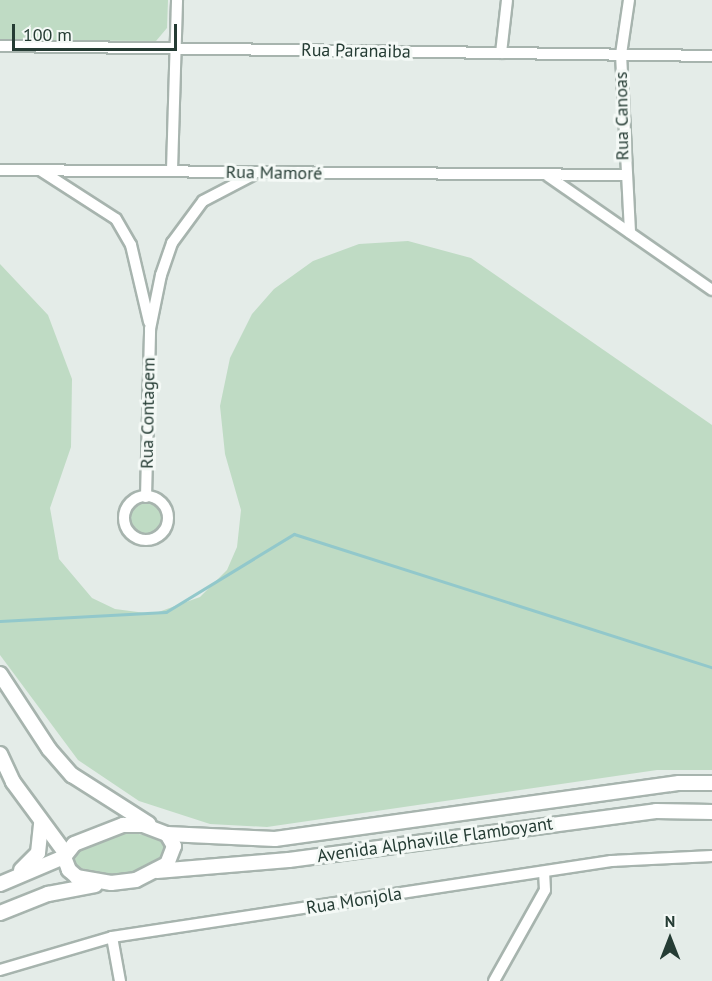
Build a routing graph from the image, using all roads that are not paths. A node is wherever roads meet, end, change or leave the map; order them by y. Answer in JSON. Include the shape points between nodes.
{"nodes":[{"id":1,"x":177,"y":0,"type":"edge"},
{"id":2,"x":507,"y":0,"type":"edge"},
{"id":3,"x":628,"y":0,"type":"edge"},
{"id":4,"x":0,"y":46,"type":"edge"},
{"id":5,"x":178,"y":48,"type":"junction"},
{"id":6,"x":501,"y":53,"type":"junction"},
{"id":7,"x":621,"y":54,"type":"junction"},
{"id":8,"x":712,"y":56,"type":"edge"},
{"id":9,"x":0,"y":170,"type":"edge"},
{"id":10,"x":40,"y":170,"type":"junction"},
{"id":11,"x":172,"y":170,"type":"junction"},
{"id":12,"x":256,"y":174,"type":"junction"},
{"id":13,"x":623,"y":175,"type":"junction"},
{"id":14,"x":548,"y":176,"type":"junction"},
{"id":15,"x":630,"y":233,"type":"junction"},
{"id":16,"x":141,"y":274,"type":"junction"},
{"id":17,"x":161,"y":275,"type":"junction"},
{"id":18,"x":712,"y":290,"type":"edge"},
{"id":19,"x":150,"y":328,"type":"junction"},
{"id":20,"x":146,"y":496,"type":"junction"},
{"id":21,"x":0,"y":674,"type":"edge"},
{"id":22,"x":0,"y":754,"type":"edge"},
{"id":23,"x":712,"y":783,"type":"edge"},
{"id":24,"x":712,"y":812,"type":"edge"},
{"id":25,"x":41,"y":823,"type":"junction"},
{"id":26,"x":161,"y":831,"type":"junction"},
{"id":27,"x":65,"y":856,"type":"junction"},
{"id":28,"x":712,"y":856,"type":"edge"},
{"id":29,"x":158,"y":871,"type":"junction"},
{"id":30,"x":544,"y":872,"type":"junction"},
{"id":31,"x":5,"y":881,"type":"edge"},
{"id":32,"x":111,"y":883,"type":"junction"},
{"id":33,"x":0,"y":913,"type":"edge"},
{"id":34,"x":112,"y":937,"type":"junction"},
{"id":35,"x":0,"y":970,"type":"edge"},
{"id":36,"x":120,"y":981,"type":"edge"},
{"id":37,"x":494,"y":981,"type":"edge"}],
"edges":[{"from":1,"to":5,"type":"street"},
{"from":2,"to":6,"type":"street"},
{"from":3,"to":7,"type":"street","name":"Rua Canoas"},
{"from":4,"to":5,"type":"street","name":"Rua Paranaiba"},
{"from":5,"to":6,"type":"street","name":"Rua Paranaiba"},
{"from":5,"to":11,"type":"street"},
{"from":6,"to":7,"type":"street","name":"Rua Paranaiba"},
{"from":7,"to":8,"type":"street","name":"Rua Paranaiba"},
{"from":7,"to":13,"type":"street","name":"Rua Canoas"},
{"from":9,"to":10,"type":"street","name":"Rua Mamoré"},
{"from":10,"to":11,"type":"street","name":"Rua Mamoré"},
{"from":10,"to":16,"type":"street","name":"Rua Contagem","via":[[116,219]]},
{"from":11,"to":12,"type":"street","name":"Rua Mamoré"},
{"from":12,"to":14,"type":"street","name":"Rua Mamoré"},
{"from":12,"to":17,"type":"street","name":"Rua Contagem","via":[[202,201],[172,243]]},
{"from":13,"to":14,"type":"street","name":"Rua Mamoré"},
{"from":13,"to":15,"type":"street","name":"Rua Canoas"},
{"from":14,"to":15,"type":"street"},
{"from":15,"to":18,"type":"street"},
{"from":16,"to":17,"type":"street"},
{"from":16,"to":19,"type":"street","name":"Rua Contagem"},
{"from":17,"to":19,"type":"street","name":"Rua Contagem"},
{"from":19,"to":20,"type":"street","name":"Rua Contagem"},
{"from":20,"to":20,"type":"street","via":[[127,507],[124,521],[131,534],[144,540],[158,536],[167,519],[164,506]]},
{"from":21,"to":26,"type":"street","via":[[48,749],[72,775]]},
{"from":22,"to":25,"type":"street"},
{"from":23,"to":26,"type":"street","name":"Avenida Alphaville Flamboyant","via":[[679,783],[275,839]]},
{"from":24,"to":29,"type":"street","name":"Avenida Alphaville Flamboyant","via":[[656,811],[289,860]]},
{"from":25,"to":27,"type":"street"},
{"from":25,"to":31,"type":"street","via":[[38,853]]},
{"from":26,"to":27,"type":"street","name":"Avenida Alphaville Flamboyant","via":[[123,825],[103,829],[74,844]]},
{"from":26,"to":29,"type":"street","via":[[174,846],[172,857]]},
{"from":27,"to":31,"type":"street"},
{"from":27,"to":32,"type":"street","via":[[77,877]]},
{"from":28,"to":30,"type":"street","name":"Rua Monjola","via":[[611,861]]},
{"from":29,"to":32,"type":"street","name":"Avenida Alphaville Flamboyant"},
{"from":30,"to":34,"type":"street","name":"Rua Monjola"},
{"from":30,"to":37,"type":"street","via":[[545,890]]},
{"from":32,"to":33,"type":"street","via":[[48,894]]},
{"from":34,"to":35,"type":"street","name":"Rua Monjola"},
{"from":34,"to":36,"type":"street"}]}
